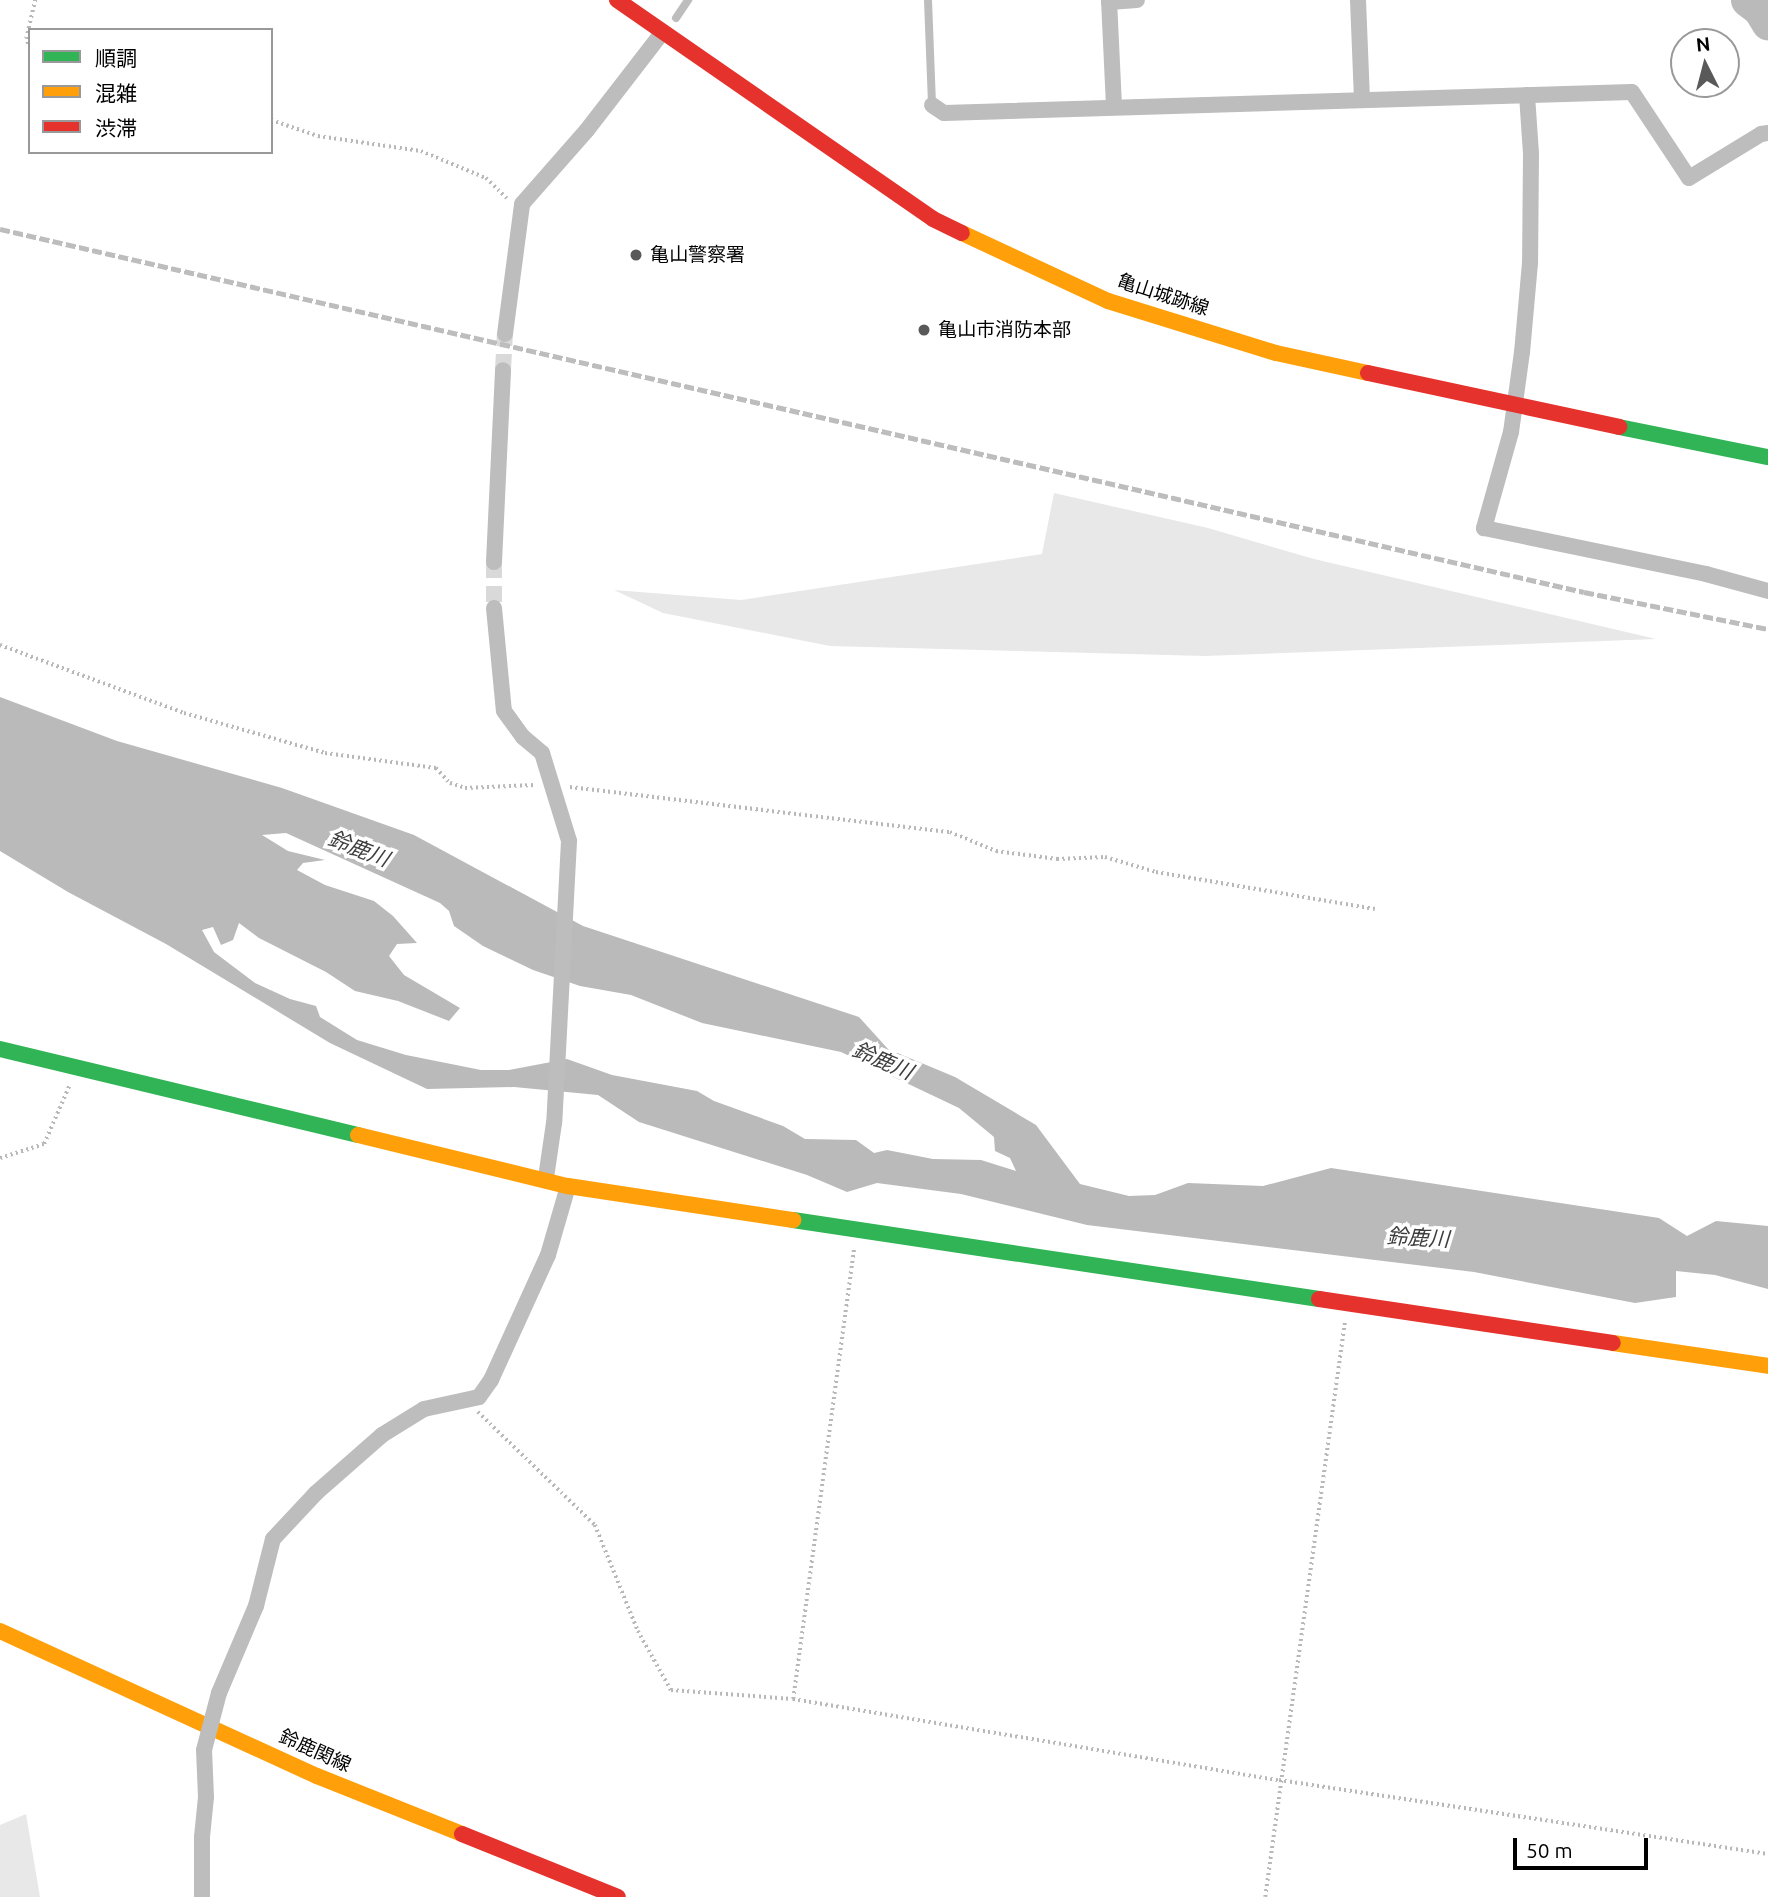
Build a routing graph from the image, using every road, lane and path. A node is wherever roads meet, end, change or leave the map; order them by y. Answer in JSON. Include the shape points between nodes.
{"nodes":[{"id":1,"x":35,"y":0,"type":"edge"},
{"id":2,"x":617,"y":0,"type":"edge"},
{"id":3,"x":688,"y":0,"type":"edge"},
{"id":4,"x":928,"y":0,"type":"edge"},
{"id":5,"x":1137,"y":0,"type":"edge"},
{"id":6,"x":1358,"y":0,"type":"edge"},
{"id":7,"x":1109,"y":1,"type":"edge"},
{"id":8,"x":676,"y":18,"type":"dead end"},
{"id":9,"x":29,"y":28,"type":"edge"},
{"id":10,"x":662,"y":33,"type":"junction"},
{"id":11,"x":1527,"y":95,"type":"junction"},
{"id":12,"x":1362,"y":99,"type":"junction"},
{"id":13,"x":932,"y":105,"type":"joint"},
{"id":14,"x":1114,"y":107,"type":"junction"},
{"id":15,"x":273,"y":121,"type":"edge"},
{"id":16,"x":1768,"y":133,"type":"edge"},
{"id":17,"x":522,"y":204,"type":"junction"},
{"id":18,"x":505,"y":334,"type":"tunnel mouth"},
{"id":19,"x":503,"y":369,"type":"tunnel mouth"},
{"id":20,"x":1516,"y":406,"type":"junction"},
{"id":21,"x":1768,"y":457,"type":"edge"},
{"id":22,"x":494,"y":562,"type":"tunnel mouth"},
{"id":23,"x":1768,"y":592,"type":"edge"},
{"id":24,"x":494,"y":608,"type":"tunnel mouth"},
{"id":25,"x":0,"y":645,"type":"edge"},
{"id":26,"x":552,"y":785,"type":"junction"},
{"id":27,"x":1376,"y":909,"type":"dead end"},
{"id":28,"x":0,"y":1049,"type":"edge"},
{"id":29,"x":76,"y":1069,"type":"junction"},
{"id":30,"x":0,"y":1158,"type":"edge"},
{"id":31,"x":546,"y":1178,"type":"junction"},
{"id":32,"x":568,"y":1186,"type":"junction"},
{"id":33,"x":856,"y":1231,"type":"junction"},
{"id":34,"x":1348,"y":1301,"type":"junction"},
{"id":35,"x":1768,"y":1366,"type":"edge"},
{"id":36,"x":466,"y":1401,"type":"junction"},
{"id":37,"x":0,"y":1631,"type":"edge"},
{"id":38,"x":793,"y":1699,"type":"junction"},
{"id":39,"x":1279,"y":1780,"type":"junction"},
{"id":40,"x":1768,"y":1854,"type":"edge"},
{"id":41,"x":202,"y":1897,"type":"edge"},
{"id":42,"x":618,"y":1897,"type":"edge"},
{"id":43,"x":1265,"y":1897,"type":"edge"}],
"edges":[{"from":1,"to":9,"type":"path"},
{"from":2,"to":10,"type":"main road","name":"亀山城跡線"},
{"from":3,"to":8,"type":"lane"},
{"from":4,"to":13,"type":"lane"},
{"from":5,"to":7,"type":"street"},
{"from":6,"to":12,"type":"street"},
{"from":7,"to":14,"type":"street"},
{"from":10,"to":17,"type":"street"},
{"from":10,"to":20,"type":"main road","name":"亀山城跡線","via":[[933,219],[1108,301],[1276,353]]},
{"from":11,"to":12,"type":"street"},
{"from":11,"to":16,"type":"street","via":[[1632,92],[1689,178]]},
{"from":11,"to":20,"type":"street","via":[[1530,263]]},
{"from":12,"to":14,"type":"street"},
{"from":13,"to":14,"type":"street","via":[[944,113]]},
{"from":15,"to":17,"type":"path","via":[[318,136],[421,151],[486,178],[504,196]]},
{"from":17,"to":18,"type":"street"},
{"from":19,"to":22,"type":"street"},
{"from":20,"to":21,"type":"main road","name":"亀山城跡線"},
{"from":20,"to":23,"type":"street","via":[[1484,528],[1706,574]]},
{"from":24,"to":26,"type":"street","via":[[504,711],[542,753]]},
{"from":25,"to":26,"type":"path","via":[[184,713],[325,753],[436,768],[450,783],[466,788]]},
{"from":26,"to":27,"type":"path","via":[[950,832],[996,851],[1057,859],[1105,858],[1156,872]]},
{"from":26,"to":31,"type":"street","via":[[569,841],[569,858],[551,1159]]},
{"from":28,"to":29,"type":"main road"},
{"from":29,"to":30,"type":"path","via":[[44,1144]]},
{"from":29,"to":31,"type":"main road"},
{"from":31,"to":32,"type":"main road"},
{"from":32,"to":33,"type":"main road"},
{"from":32,"to":36,"type":"street","via":[[548,1255],[491,1380],[479,1397]]},
{"from":33,"to":34,"type":"main road"},
{"from":33,"to":38,"type":"path"},
{"from":34,"to":35,"type":"main road"},
{"from":34,"to":39,"type":"path"},
{"from":36,"to":38,"type":"path","via":[[595,1525],[638,1631],[671,1690]]},
{"from":36,"to":41,"type":"street","bridge":true,"via":[[424,1409],[382,1435],[316,1493],[274,1539],[256,1606],[219,1693],[204,1749]]},
{"from":37,"to":42,"type":"main road","name":"鈴鹿関線","via":[[317,1776]]},
{"from":38,"to":39,"type":"path"},
{"from":39,"to":40,"type":"path"},
{"from":39,"to":43,"type":"path"}]}
